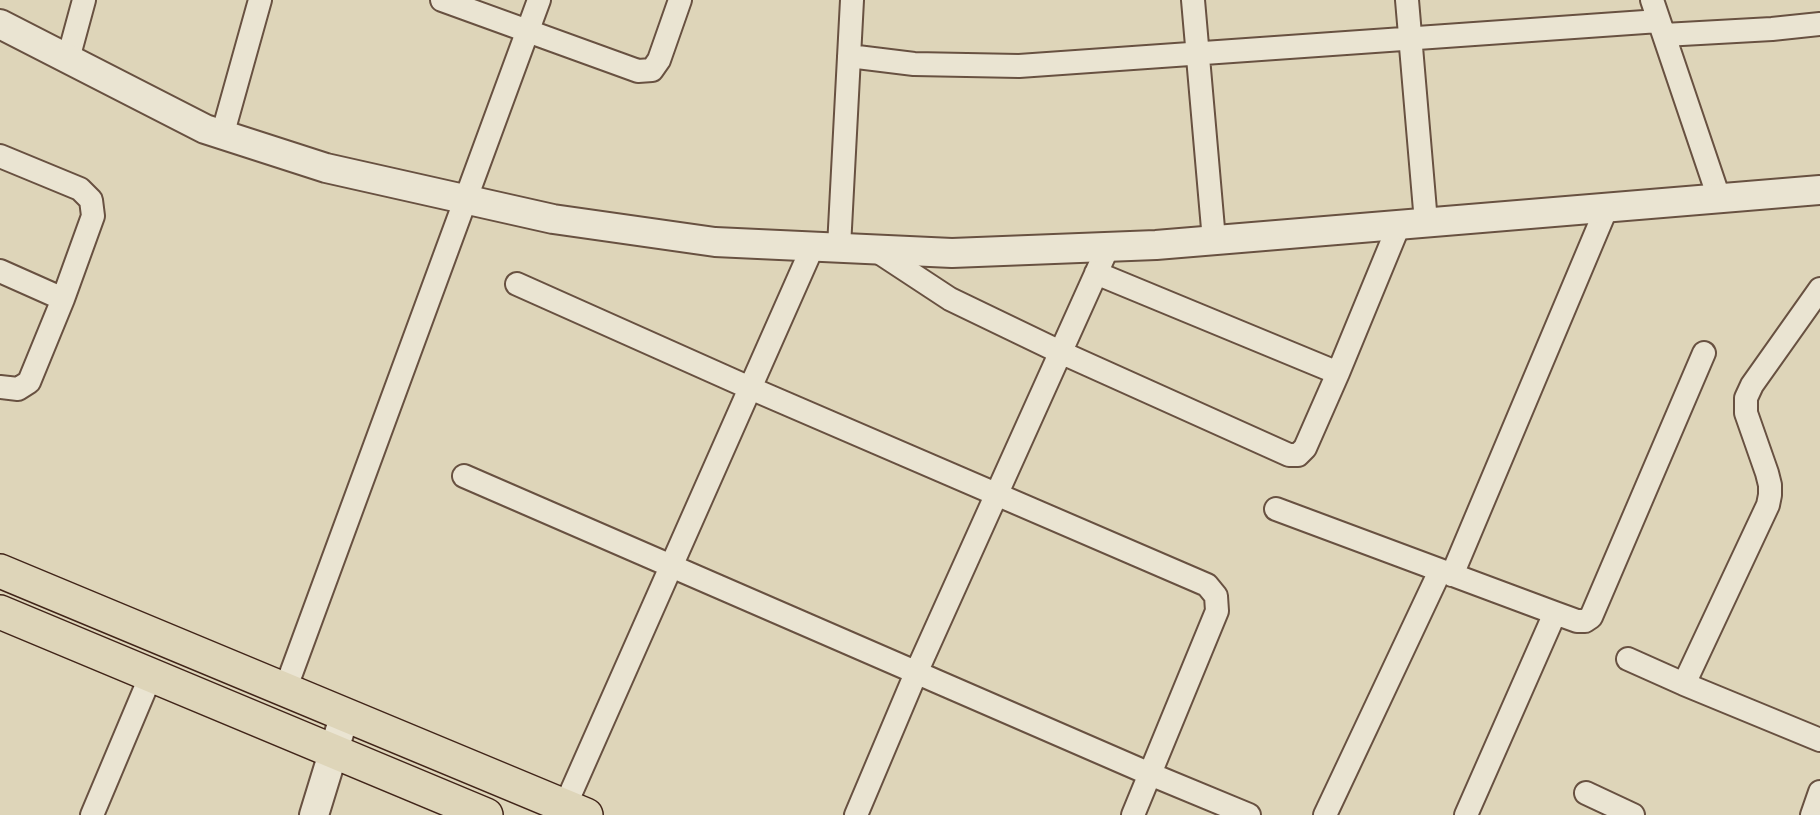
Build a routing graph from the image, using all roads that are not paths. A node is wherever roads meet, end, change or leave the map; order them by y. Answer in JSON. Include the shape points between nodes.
{"nodes":[{"id":1,"x":84,"y":0,"type":"edge"},
{"id":2,"x":260,"y":0,"type":"edge"},
{"id":3,"x":442,"y":0,"type":"edge"},
{"id":4,"x":538,"y":0,"type":"edge"},
{"id":5,"x":680,"y":0,"type":"edge"},
{"id":6,"x":852,"y":0,"type":"edge"},
{"id":7,"x":1193,"y":0,"type":"edge"},
{"id":8,"x":1407,"y":0,"type":"edge"},
{"id":9,"x":1658,"y":19,"type":"edge"},
{"id":10,"x":0,"y":24,"type":"edge"},
{"id":11,"x":1820,"y":24,"type":"edge"},
{"id":12,"x":528,"y":30,"type":"junction"},
{"id":13,"x":1411,"y":39,"type":"junction"},
{"id":14,"x":1198,"y":54,"type":"junction"},
{"id":15,"x":849,"y":56,"type":"junction"},
{"id":16,"x":68,"y":58,"type":"junction"},
{"id":17,"x":222,"y":136,"type":"junction"},
{"id":18,"x":0,"y":156,"type":"edge"},
{"id":19,"x":1820,"y":190,"type":"edge"},
{"id":20,"x":1719,"y":198,"type":"junction"},
{"id":21,"x":466,"y":201,"type":"junction"},
{"id":22,"x":1607,"y":207,"type":"junction"},
{"id":23,"x":1412,"y":223,"type":"junction"},
{"id":24,"x":1214,"y":240,"type":"junction"},
{"id":25,"x":826,"y":247,"type":"junction"},
{"id":26,"x":1108,"y":247,"type":"junction"},
{"id":27,"x":874,"y":249,"type":"junction"},
{"id":28,"x":0,"y":272,"type":"edge"},
{"id":29,"x":1096,"y":273,"type":"junction"},
{"id":30,"x":517,"y":284,"type":"dead end"},
{"id":31,"x":1820,"y":289,"type":"edge"},
{"id":32,"x":63,"y":298,"type":"junction"},
{"id":33,"x":1060,"y":352,"type":"junction"},
{"id":34,"x":1704,"y":353,"type":"dead end"},
{"id":35,"x":1338,"y":373,"type":"junction"},
{"id":36,"x":0,"y":387,"type":"edge"},
{"id":37,"x":750,"y":388,"type":"junction"},
{"id":38,"x":464,"y":476,"type":"dead end"},
{"id":39,"x":996,"y":494,"type":"junction"},
{"id":40,"x":1276,"y":509,"type":"dead end"},
{"id":41,"x":671,"y":567,"type":"junction"},
{"id":42,"x":0,"y":571,"type":"edge"},
{"id":43,"x":1446,"y":573,"type":"junction"},
{"id":44,"x":0,"y":612,"type":"edge"},
{"id":45,"x":1555,"y":613,"type":"junction"},
{"id":46,"x":1628,"y":659,"type":"dead end"},
{"id":47,"x":916,"y":673,"type":"junction"},
{"id":48,"x":151,"y":675,"type":"junction"},
{"id":49,"x":1684,"y":684,"type":"junction"},
{"id":50,"x":285,"y":690,"type":"junction"},
{"id":51,"x":345,"y":714,"type":"junction"},
{"id":52,"x":1820,"y":740,"type":"edge"},
{"id":53,"x":334,"y":751,"type":"junction"},
{"id":54,"x":1150,"y":774,"type":"junction"},
{"id":55,"x":1820,"y":792,"type":"edge"},
{"id":56,"x":1586,"y":793,"type":"dead end"},
{"id":57,"x":576,"y":811,"type":"edge"},
{"id":58,"x":92,"y":815,"type":"edge"},
{"id":59,"x":314,"y":815,"type":"edge"},
{"id":60,"x":486,"y":815,"type":"edge"},
{"id":61,"x":856,"y":815,"type":"edge"},
{"id":62,"x":1133,"y":815,"type":"edge"},
{"id":63,"x":1249,"y":815,"type":"edge"},
{"id":64,"x":1325,"y":815,"type":"edge"},
{"id":65,"x":1466,"y":815,"type":"edge"},
{"id":66,"x":1633,"y":815,"type":"edge"},
{"id":67,"x":1812,"y":815,"type":"edge"}],
"edges":[{"from":1,"to":16,"type":"street"},
{"from":2,"to":17,"type":"street"},
{"from":3,"to":12,"type":"street"},
{"from":4,"to":12,"type":"street"},
{"from":5,"to":12,"type":"street","via":[[652,70],[638,71]]},
{"from":6,"to":15,"type":"street"},
{"from":7,"to":14,"type":"street"},
{"from":8,"to":13,"type":"street"},
{"from":9,"to":11,"type":"street","via":[[1772,29]]},
{"from":9,"to":13,"type":"street"},
{"from":9,"to":20,"type":"street"},
{"from":10,"to":16,"type":"street"},
{"from":12,"to":21,"type":"street"},
{"from":13,"to":14,"type":"street"},
{"from":13,"to":23,"type":"street"},
{"from":14,"to":15,"type":"street","via":[[1019,66],[914,64]]},
{"from":14,"to":24,"type":"street"},
{"from":15,"to":25,"type":"street"},
{"from":16,"to":17,"type":"street"},
{"from":17,"to":21,"type":"street","via":[[326,168]]},
{"from":18,"to":32,"type":"street","via":[[80,189],[91,200],[93,216]]},
{"from":19,"to":20,"type":"street"},
{"from":20,"to":22,"type":"street"},
{"from":21,"to":25,"type":"street","via":[[553,219],[715,242]]},
{"from":21,"to":50,"type":"street"},
{"from":22,"to":23,"type":"street"},
{"from":22,"to":43,"type":"street"},
{"from":23,"to":24,"type":"street"},
{"from":23,"to":35,"type":"street"},
{"from":24,"to":26,"type":"street"},
{"from":25,"to":27,"type":"street"},
{"from":25,"to":37,"type":"street"},
{"from":26,"to":27,"type":"street","via":[[952,253]]},
{"from":26,"to":29,"type":"street"},
{"from":27,"to":33,"type":"street","via":[[950,299]]},
{"from":28,"to":32,"type":"street"},
{"from":29,"to":33,"type":"street"},
{"from":29,"to":35,"type":"street"},
{"from":30,"to":37,"type":"street"},
{"from":31,"to":49,"type":"street","via":[[1746,398],[1746,413],[1770,485],[1768,506]]},
{"from":32,"to":36,"type":"street","via":[[28,382],[18,389]]},
{"from":33,"to":35,"type":"street","via":[[1289,455],[1298,455],[1305,448]]},
{"from":33,"to":39,"type":"street"},
{"from":34,"to":45,"type":"street","via":[[1591,617],[1577,621]]},
{"from":37,"to":39,"type":"street"},
{"from":37,"to":41,"type":"street"},
{"from":38,"to":41,"type":"street"},
{"from":39,"to":47,"type":"street"},
{"from":39,"to":54,"type":"street","via":[[1208,585],[1216,596],[1217,612]]},
{"from":40,"to":43,"type":"street"},
{"from":41,"to":47,"type":"street"},
{"from":41,"to":57,"type":"street"},
{"from":42,"to":50,"type":"main road"},
{"from":43,"to":45,"type":"street"},
{"from":43,"to":64,"type":"street"},
{"from":44,"to":48,"type":"main road"},
{"from":45,"to":65,"type":"street"},
{"from":46,"to":49,"type":"street"},
{"from":47,"to":54,"type":"street"},
{"from":47,"to":61,"type":"street"},
{"from":48,"to":53,"type":"main road"},
{"from":48,"to":58,"type":"street"},
{"from":49,"to":52,"type":"street"},
{"from":50,"to":51,"type":"main road"},
{"from":51,"to":53,"type":"street"},
{"from":51,"to":57,"type":"main road"},
{"from":53,"to":59,"type":"street"},
{"from":53,"to":60,"type":"main road"},
{"from":54,"to":62,"type":"street"},
{"from":54,"to":63,"type":"street"},
{"from":55,"to":67,"type":"street"},
{"from":56,"to":66,"type":"street"}]}
